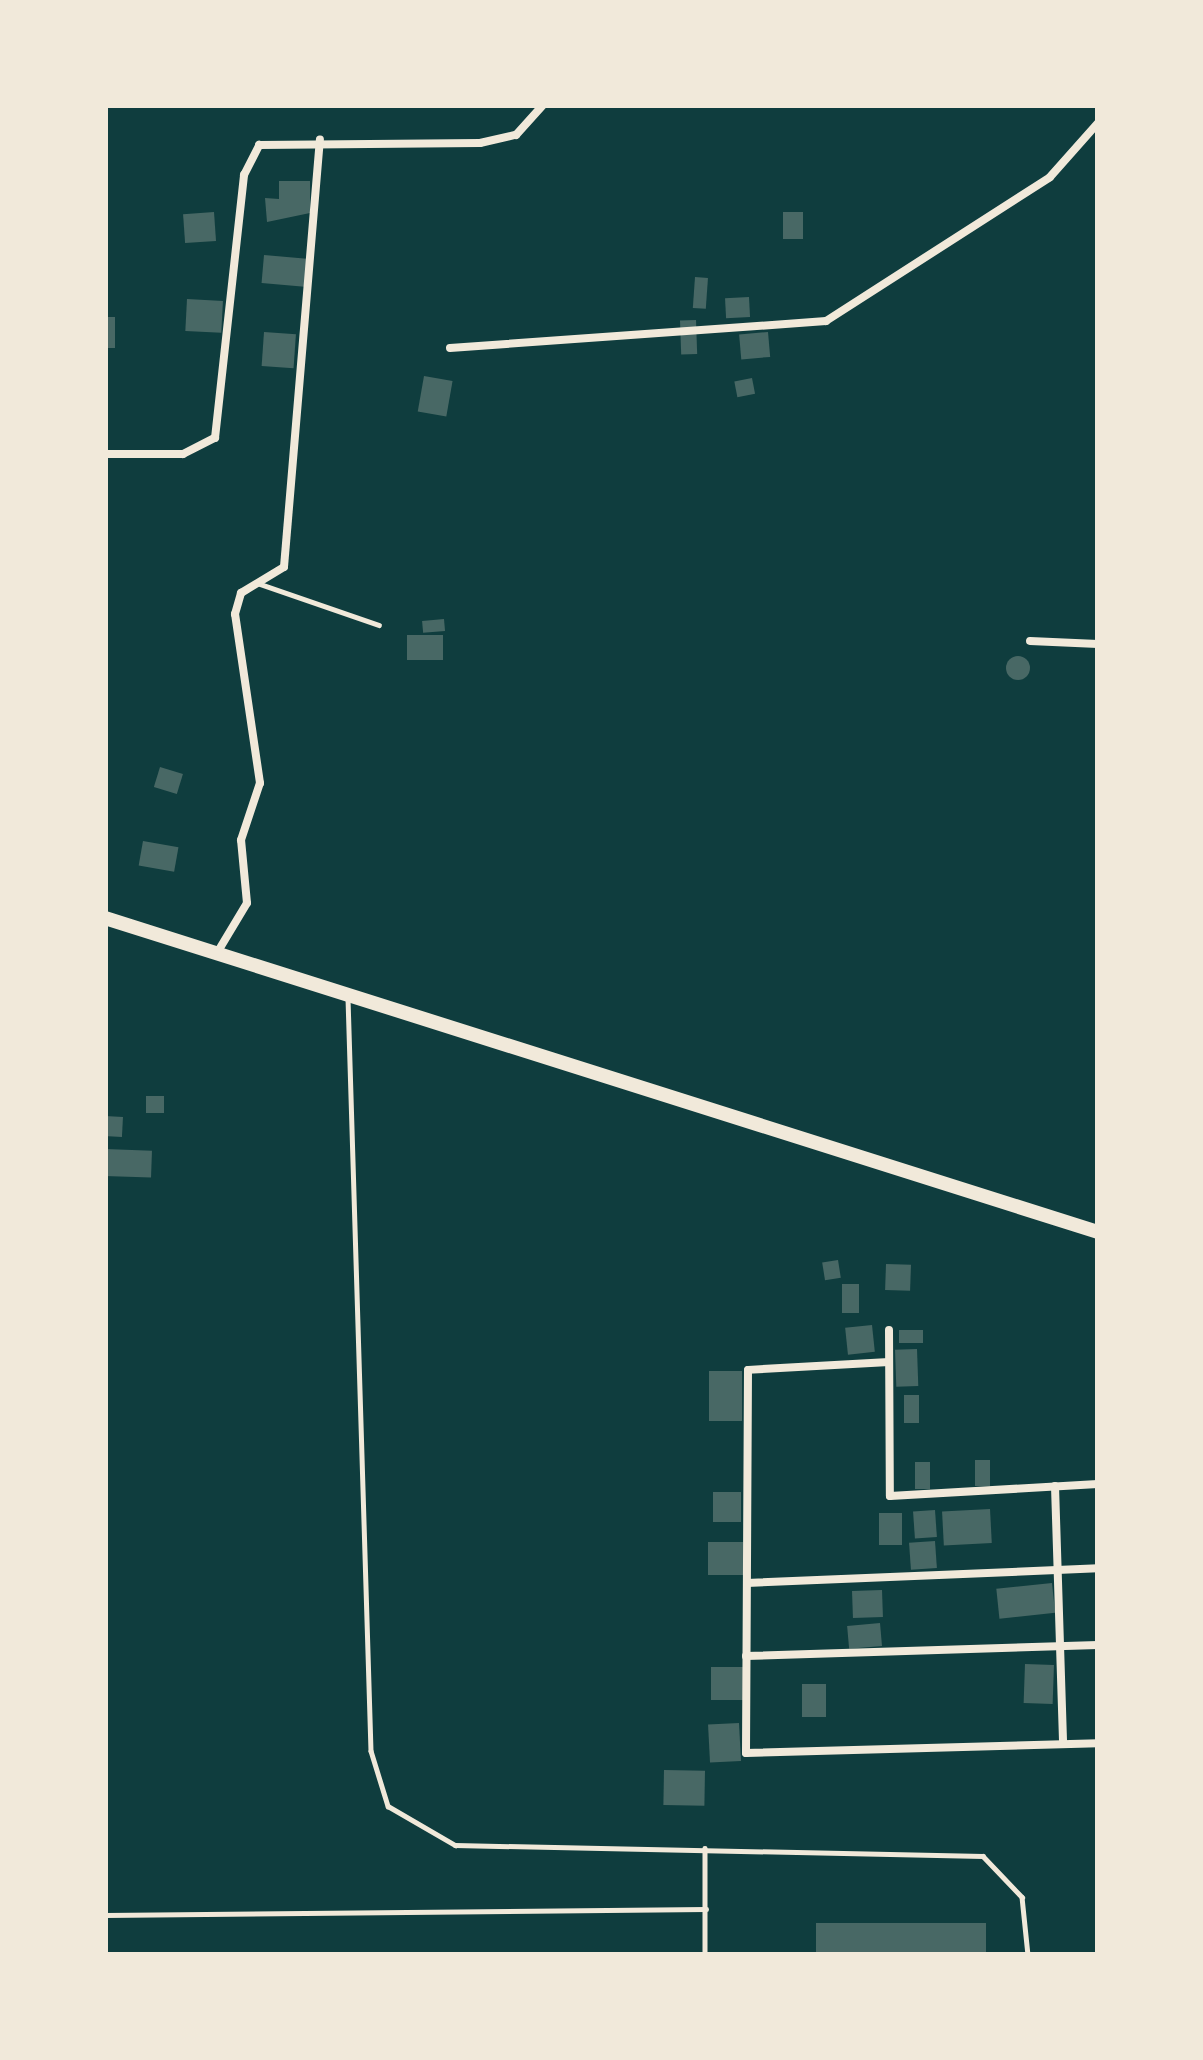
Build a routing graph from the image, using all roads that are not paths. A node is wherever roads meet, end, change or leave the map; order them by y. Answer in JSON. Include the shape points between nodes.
{"nodes":[{"id":1,"x":543,"y":105,"type":"edge"},
{"id":2,"x":1098,"y":123,"type":"edge"},
{"id":3,"x":320,"y":140,"type":"junction"},
{"id":4,"x":450,"y":347,"type":"dead end"},
{"id":5,"x":105,"y":454,"type":"edge"},
{"id":6,"x":257,"y":583,"type":"junction"},
{"id":7,"x":379,"y":625,"type":"dead end"},
{"id":8,"x":1030,"y":641,"type":"dead end"},
{"id":9,"x":1098,"y":644,"type":"edge"},
{"id":10,"x":105,"y":918,"type":"edge"},
{"id":11,"x":215,"y":956,"type":"junction"},
{"id":12,"x":348,"y":998,"type":"junction"},
{"id":13,"x":1098,"y":1232,"type":"edge"},
{"id":14,"x":889,"y":1330,"type":"dead end"},
{"id":15,"x":890,"y":1362,"type":"junction"},
{"id":16,"x":1098,"y":1484,"type":"edge"},
{"id":17,"x":1055,"y":1486,"type":"junction"},
{"id":18,"x":1098,"y":1568,"type":"edge"},
{"id":19,"x":1060,"y":1569,"type":"junction"},
{"id":20,"x":747,"y":1583,"type":"junction"},
{"id":21,"x":1098,"y":1645,"type":"edge"},
{"id":22,"x":1062,"y":1647,"type":"junction"},
{"id":23,"x":746,"y":1656,"type":"junction"},
{"id":24,"x":1098,"y":1743,"type":"edge"},
{"id":25,"x":1063,"y":1744,"type":"junction"},
{"id":26,"x":705,"y":1848,"type":"junction"},
{"id":27,"x":706,"y":1909,"type":"junction"},
{"id":28,"x":105,"y":1915,"type":"edge"},
{"id":29,"x":706,"y":1955,"type":"edge"},
{"id":30,"x":1028,"y":1955,"type":"edge"}],
"edges":[{"from":1,"to":3,"type":"street","via":[[516,135],[480,143]]},
{"from":2,"to":4,"type":"street","via":[[1050,177],[826,322]]},
{"from":3,"to":5,"type":"street","via":[[259,145],[248,158],[215,437],[183,454]]},
{"from":3,"to":6,"type":"street","via":[[284,567]]},
{"from":6,"to":7,"type":"lane"},
{"from":6,"to":11,"type":"street","via":[[235,614],[259,812],[241,840],[247,903]]},
{"from":8,"to":9,"type":"street"},
{"from":10,"to":11,"type":"main road"},
{"from":11,"to":12,"type":"main road"},
{"from":12,"to":13,"type":"main road"},
{"from":12,"to":26,"type":"lane","via":[[378,1789],[415,1831],[454,1845]]},
{"from":14,"to":15,"type":"street"},
{"from":15,"to":17,"type":"street","via":[[890,1496]]},
{"from":15,"to":20,"type":"street","via":[[748,1370]]},
{"from":16,"to":17,"type":"street"},
{"from":17,"to":19,"type":"street"},
{"from":18,"to":19,"type":"street"},
{"from":19,"to":20,"type":"street"},
{"from":19,"to":22,"type":"street"},
{"from":20,"to":23,"type":"street"},
{"from":21,"to":22,"type":"street"},
{"from":22,"to":23,"type":"street"},
{"from":22,"to":25,"type":"street"},
{"from":23,"to":25,"type":"street","via":[[746,1753]]},
{"from":24,"to":25,"type":"street"},
{"from":26,"to":27,"type":"lane"},
{"from":26,"to":30,"type":"lane","via":[[983,1856],[1022,1897]]},
{"from":27,"to":28,"type":"lane"},
{"from":27,"to":29,"type":"lane"}]}
